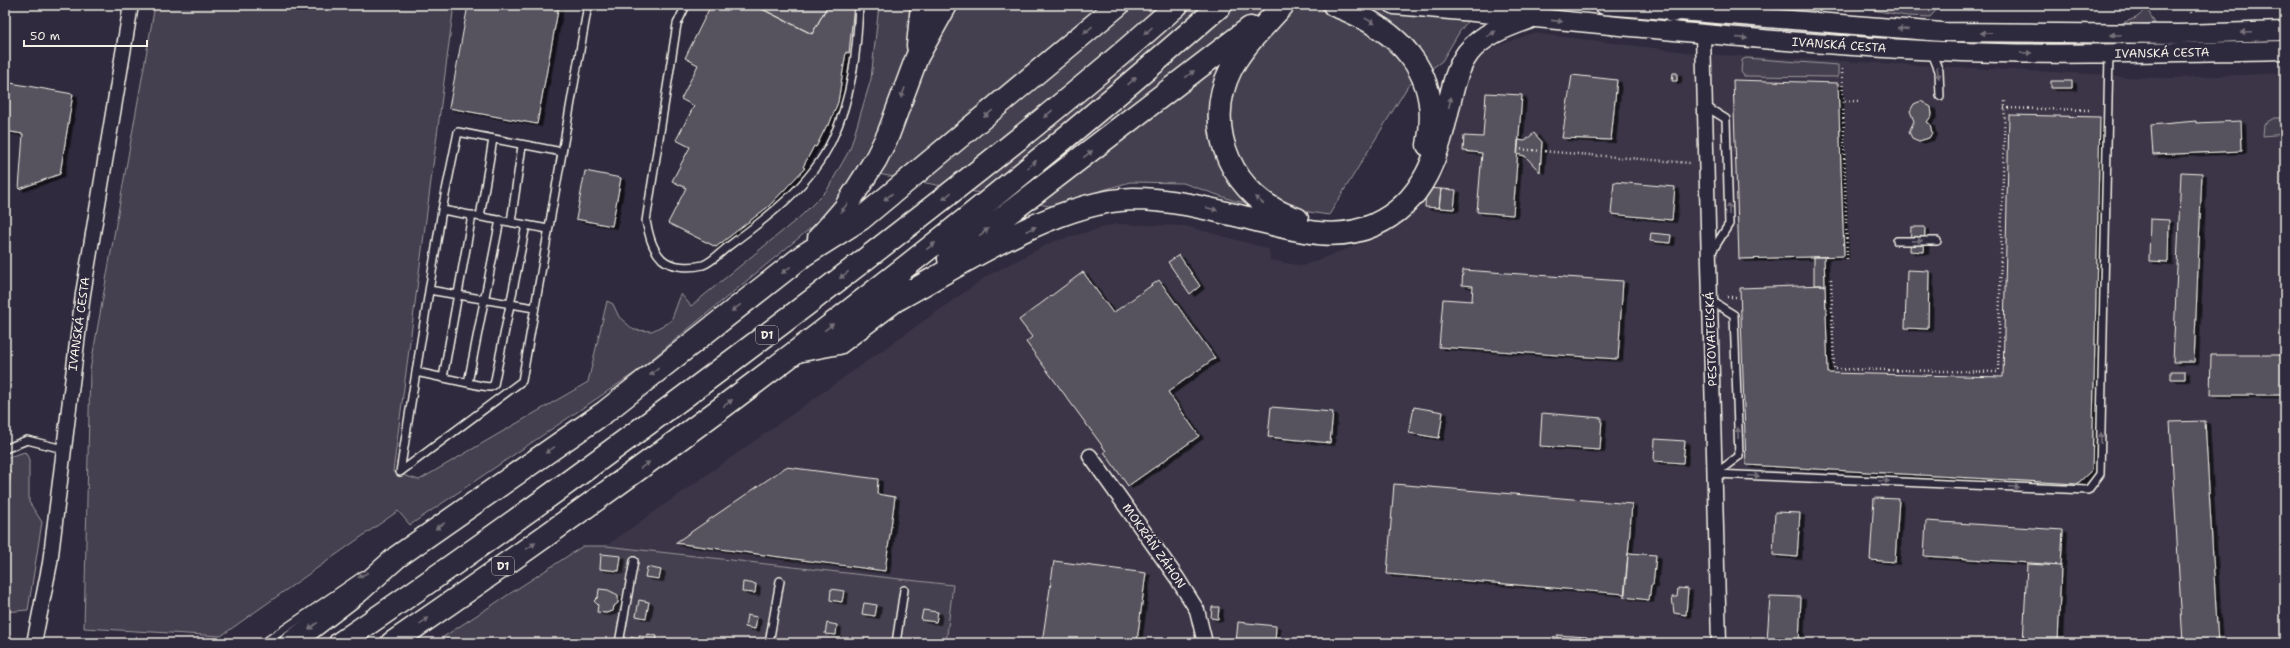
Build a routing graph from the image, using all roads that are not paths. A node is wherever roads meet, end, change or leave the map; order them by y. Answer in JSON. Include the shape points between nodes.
{"nodes":[{"id":1,"x":131,"y":5,"type":"edge"},
{"id":2,"x":588,"y":5,"type":"edge"},
{"id":3,"x":686,"y":5,"type":"edge"},
{"id":4,"x":859,"y":5,"type":"edge"},
{"id":5,"x":922,"y":5,"type":"edge"},
{"id":6,"x":946,"y":5,"type":"edge"},
{"id":7,"x":1118,"y":5,"type":"edge"},
{"id":8,"x":1177,"y":5,"type":"edge"},
{"id":9,"x":1221,"y":5,"type":"edge"},
{"id":10,"x":1282,"y":5,"type":"edge"},
{"id":11,"x":1334,"y":5,"type":"edge"},
{"id":12,"x":1394,"y":5,"type":"edge"},
{"id":13,"x":1604,"y":5,"type":"edge"},
{"id":14,"x":1697,"y":9,"type":"edge"},
{"id":15,"x":1672,"y":11,"type":"joint"},
{"id":16,"x":1528,"y":18,"type":"junction"},
{"id":17,"x":2285,"y":31,"type":"edge"},
{"id":18,"x":1703,"y":35,"type":"junction"},
{"id":19,"x":1931,"y":50,"type":"junction"},
{"id":20,"x":2285,"y":50,"type":"edge"},
{"id":21,"x":2109,"y":54,"type":"junction"},
{"id":22,"x":917,"y":57,"type":"junction"},
{"id":23,"x":1940,"y":96,"type":"dead end"},
{"id":24,"x":1705,"y":106,"type":"junction"},
{"id":25,"x":493,"y":139,"type":"junction"},
{"id":26,"x":522,"y":146,"type":"junction"},
{"id":27,"x":562,"y":152,"type":"junction"},
{"id":28,"x":442,"y":210,"type":"junction"},
{"id":29,"x":472,"y":215,"type":"junction"},
{"id":30,"x":480,"y":217,"type":"junction"},
{"id":31,"x":500,"y":220,"type":"junction"},
{"id":32,"x":511,"y":222,"type":"junction"},
{"id":33,"x":526,"y":225,"type":"junction"},
{"id":34,"x":548,"y":229,"type":"junction"},
{"id":35,"x":1320,"y":229,"type":"junction"},
{"id":36,"x":1897,"y":241,"type":"dead end"},
{"id":37,"x":1937,"y":241,"type":"dead end"},
{"id":38,"x":804,"y":255,"type":"junction"},
{"id":39,"x":1709,"y":257,"type":"junction"},
{"id":40,"x":429,"y":290,"type":"junction"},
{"id":41,"x":457,"y":295,"type":"junction"},
{"id":42,"x":485,"y":300,"type":"junction"},
{"id":43,"x":898,"y":300,"type":"junction"},
{"id":44,"x":1710,"y":300,"type":"junction"},
{"id":45,"x":510,"y":304,"type":"junction"},
{"id":46,"x":534,"y":308,"type":"junction"},
{"id":47,"x":798,"y":351,"type":"junction"},
{"id":48,"x":416,"y":372,"type":"junction"},
{"id":49,"x":443,"y":378,"type":"junction"},
{"id":50,"x":468,"y":383,"type":"junction"},
{"id":51,"x":5,"y":449,"type":"edge"},
{"id":52,"x":63,"y":449,"type":"junction"},
{"id":53,"x":1090,"y":456,"type":"dead end"},
{"id":54,"x":1715,"y":474,"type":"junction"},
{"id":55,"x":397,"y":557,"type":"junction"},
{"id":56,"x":634,"y":561,"type":"dead end"},
{"id":57,"x":780,"y":581,"type":"dead end"},
{"id":58,"x":904,"y":590,"type":"dead end"},
{"id":59,"x":34,"y":643,"type":"edge"},
{"id":60,"x":264,"y":643,"type":"edge"},
{"id":61,"x":291,"y":643,"type":"edge"},
{"id":62,"x":340,"y":643,"type":"edge"},
{"id":63,"x":392,"y":643,"type":"edge"},
{"id":64,"x":619,"y":643,"type":"edge"},
{"id":65,"x":768,"y":643,"type":"edge"},
{"id":66,"x":896,"y":643,"type":"edge"},
{"id":67,"x":1205,"y":643,"type":"edge"},
{"id":68,"x":1719,"y":643,"type":"edge"}],
"edges":[{"from":1,"to":52,"type":"street","name":"IVANSKÁ CESTA","via":[[82,294]]},
{"from":2,"to":27,"type":"lane"},
{"from":3,"to":4,"type":"lane","via":[[677,24],[646,221],[652,245],[663,260],[685,268],[704,265],[762,221],[816,168],[832,140],[849,93],[857,48]]},
{"from":5,"to":22,"type":"highway"},
{"from":6,"to":22,"type":"highway"},
{"from":7,"to":38,"type":"highway","one_way":true,"via":[[861,219]]},
{"from":8,"to":62,"type":"highway","number":"D1","one_way":true,"via":[[1114,60],[938,203],[635,435]]},
{"from":47,"to":9,"type":"highway","number":"D1","one_way":true,"via":[[992,198]]},
{"from":35,"to":10,"type":"highway","one_way":true,"via":[[1282,214],[1257,199],[1234,171],[1221,137],[1220,106],[1225,82],[1239,55]]},
{"from":43,"to":10,"type":"highway","one_way":true},
{"from":11,"to":35,"type":"highway","one_way":true,"via":[[1370,20],[1406,49],[1420,70],[1426,85],[1431,122],[1428,144],[1418,169],[1394,198],[1361,218]]},
{"from":12,"to":16,"type":"street","name":"IVANSKÁ CESTA"},
{"from":13,"to":15,"type":"street"},
{"from":14,"to":15,"type":"highway"},
{"from":17,"to":14,"type":"street","name":"IVANSKÁ CESTA","one_way":true,"via":[[2141,34],[1942,32]]},
{"from":14,"to":18,"type":"street"},
{"from":16,"to":18,"type":"street","name":"IVANSKÁ CESTA","one_way":true},
{"from":35,"to":16,"type":"highway","one_way":true,"via":[[1344,233],[1372,226],[1394,213],[1414,195],[1426,179],[1435,158],[1456,78],[1468,53],[1487,36]]},
{"from":18,"to":19,"type":"street","name":"IVANSKÁ CESTA","one_way":true},
{"from":18,"to":24,"type":"street","name":"PESTOVATEĽSKÁ"},
{"from":19,"to":21,"type":"street","name":"IVANSKÁ CESTA","one_way":true},
{"from":19,"to":23,"type":"lane","one_way":true,"via":[[1939,72]]},
{"from":20,"to":21,"type":"street","name":"IVANSKÁ CESTA"},
{"from":54,"to":21,"type":"lane","one_way":true,"via":[[2088,490],[2100,474]]},
{"from":22,"to":38,"type":"highway","one_way":true,"via":[[888,135],[870,168],[844,208]]},
{"from":24,"to":39,"type":"street","name":"PESTOVATEĽSKÁ"},
{"from":39,"to":24,"type":"lane","one_way":true,"via":[[1729,224],[1726,119]]},
{"from":25,"to":26,"type":"lane"},
{"from":25,"to":28,"type":"lane","via":[[458,132]]},
{"from":25,"to":30,"type":"lane"},
{"from":26,"to":27,"type":"lane"},
{"from":26,"to":32,"type":"lane"},
{"from":27,"to":34,"type":"lane"},
{"from":28,"to":29,"type":"lane"},
{"from":28,"to":40,"type":"lane"},
{"from":29,"to":30,"type":"lane"},
{"from":29,"to":41,"type":"lane"},
{"from":30,"to":31,"type":"lane"},
{"from":31,"to":32,"type":"lane"},
{"from":31,"to":42,"type":"lane"},
{"from":32,"to":33,"type":"lane"},
{"from":33,"to":34,"type":"lane"},
{"from":33,"to":45,"type":"lane"},
{"from":34,"to":46,"type":"lane"},
{"from":43,"to":35,"type":"highway","one_way":true,"via":[[1044,222],[1076,210],[1111,202],[1174,202]]},
{"from":36,"to":37,"type":"lane","one_way":true},
{"from":38,"to":55,"type":"highway","one_way":true,"via":[[605,412]]},
{"from":39,"to":44,"type":"street","name":"PESTOVATEĽSKÁ"},
{"from":40,"to":41,"type":"lane"},
{"from":40,"to":48,"type":"lane"},
{"from":41,"to":42,"type":"lane"},
{"from":41,"to":49,"type":"lane"},
{"from":42,"to":45,"type":"lane"},
{"from":42,"to":50,"type":"lane"},
{"from":43,"to":47,"type":"highway","via":[[839,343]]},
{"from":44,"to":54,"type":"street","name":"PESTOVATEĽSKÁ"},
{"from":54,"to":44,"type":"lane","one_way":true,"via":[[1739,456],[1734,314]]},
{"from":45,"to":46,"type":"lane"},
{"from":45,"to":50,"type":"lane","via":[[494,385],[490,387]]},
{"from":46,"to":48,"type":"lane","via":[[522,381],[400,472]]},
{"from":63,"to":47,"type":"highway","number":"D1","one_way":true,"via":[[614,488]]},
{"from":48,"to":49,"type":"lane"},
{"from":49,"to":50,"type":"lane"},
{"from":51,"to":52,"type":"lane","via":[[27,440]]},
{"from":52,"to":59,"type":"street","name":"IVANSKÁ CESTA","via":[[50,563]]},
{"from":53,"to":67,"type":"street","name":"MOKRÁŇ ZÁHON","via":[[1197,610]]},
{"from":54,"to":68,"type":"street","name":"PESTOVATEĽSKÁ"},
{"from":55,"to":60,"type":"lane","one_way":true,"via":[[353,580]]},
{"from":55,"to":61,"type":"highway","one_way":true,"via":[[359,591]]},
{"from":56,"to":64,"type":"lane"},
{"from":57,"to":65,"type":"lane"},
{"from":58,"to":66,"type":"lane"}]}
